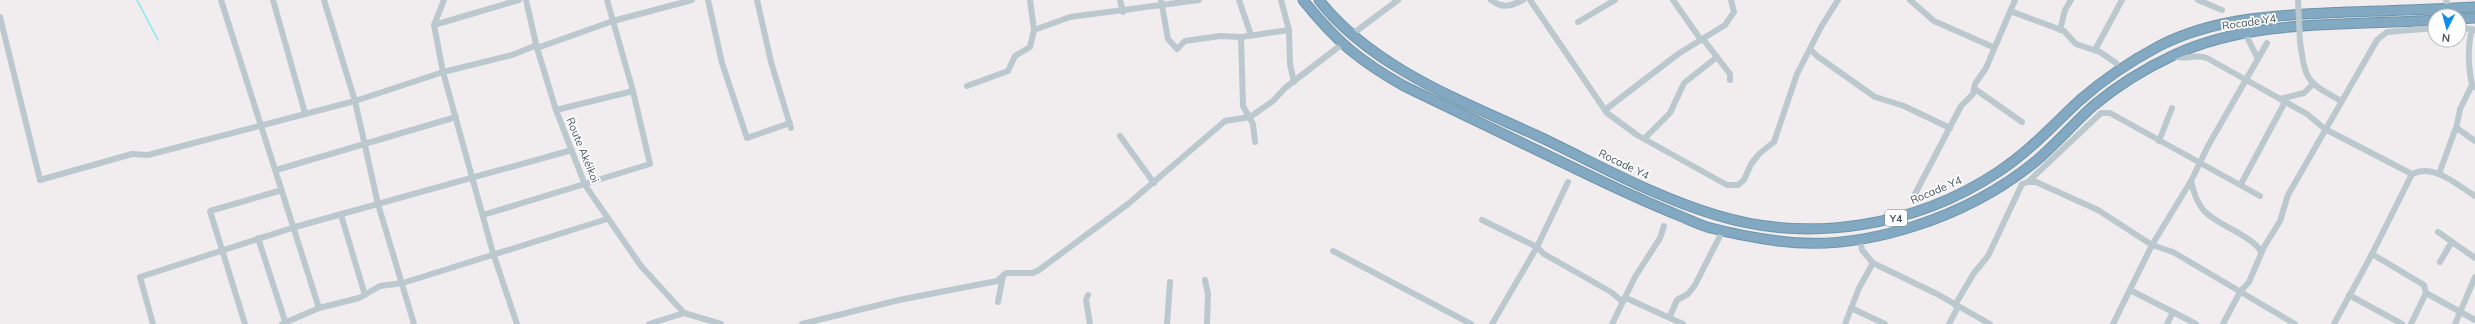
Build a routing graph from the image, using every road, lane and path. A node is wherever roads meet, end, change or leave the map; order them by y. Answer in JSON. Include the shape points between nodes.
{"nodes":[{"id":1,"x":221,"y":0,"type":"edge"},
{"id":2,"x":273,"y":0,"type":"edge"},
{"id":3,"x":324,"y":0,"type":"edge"},
{"id":4,"x":444,"y":0,"type":"edge"},
{"id":5,"x":520,"y":0,"type":"edge"},
{"id":6,"x":526,"y":0,"type":"edge"},
{"id":7,"x":607,"y":0,"type":"edge"},
{"id":8,"x":692,"y":0,"type":"edge"},
{"id":9,"x":708,"y":0,"type":"edge"},
{"id":10,"x":757,"y":0,"type":"edge"},
{"id":11,"x":1030,"y":0,"type":"edge"},
{"id":12,"x":1120,"y":0,"type":"edge"},
{"id":13,"x":1199,"y":0,"type":"edge"},
{"id":14,"x":1239,"y":0,"type":"edge"},
{"id":15,"x":1282,"y":0,"type":"edge"},
{"id":16,"x":1303,"y":0,"type":"edge"},
{"id":17,"x":1319,"y":0,"type":"edge"},
{"id":18,"x":1398,"y":0,"type":"edge"},
{"id":19,"x":1491,"y":0,"type":"edge"},
{"id":20,"x":1523,"y":0,"type":"edge"},
{"id":21,"x":1615,"y":0,"type":"edge"},
{"id":22,"x":1673,"y":0,"type":"edge"},
{"id":23,"x":1731,"y":0,"type":"edge"},
{"id":24,"x":1838,"y":0,"type":"edge"},
{"id":25,"x":1910,"y":0,"type":"edge"},
{"id":26,"x":2015,"y":0,"type":"edge"},
{"id":27,"x":2071,"y":0,"type":"edge"},
{"id":28,"x":2122,"y":0,"type":"edge"},
{"id":29,"x":2198,"y":0,"type":"edge"},
{"id":30,"x":2298,"y":0,"type":"edge"},
{"id":31,"x":1533,"y":1,"type":"edge"},
{"id":32,"x":1161,"y":3,"type":"edge"},
{"id":33,"x":2447,"y":4,"type":"edge"},
{"id":34,"x":2475,"y":7,"type":"edge"},
{"id":35,"x":2222,"y":10,"type":"dead end"},
{"id":36,"x":2010,"y":11,"type":"junction"},
{"id":37,"x":1123,"y":12,"type":"junction"},
{"id":38,"x":0,"y":17,"type":"edge"},
{"id":39,"x":2427,"y":20,"type":"edge"},
{"id":40,"x":613,"y":21,"type":"junction"},
{"id":41,"x":1578,"y":22,"type":"dead end"},
{"id":42,"x":434,"y":25,"type":"junction"},
{"id":43,"x":2427,"y":29,"type":"edge"},
{"id":44,"x":2474,"y":29,"type":"edge"},
{"id":45,"x":1034,"y":30,"type":"junction"},
{"id":46,"x":1289,"y":30,"type":"junction"},
{"id":47,"x":2060,"y":30,"type":"junction"},
{"id":48,"x":2245,"y":33,"type":"junction"},
{"id":49,"x":1250,"y":35,"type":"junction"},
{"id":50,"x":1351,"y":35,"type":"junction"},
{"id":51,"x":1241,"y":37,"type":"junction"},
{"id":52,"x":1702,"y":39,"type":"junction"},
{"id":53,"x":2267,"y":43,"type":"dead end"},
{"id":54,"x":1341,"y":45,"type":"junction"},
{"id":55,"x":537,"y":46,"type":"junction"},
{"id":56,"x":1993,"y":47,"type":"junction"},
{"id":57,"x":1810,"y":49,"type":"junction"},
{"id":58,"x":2095,"y":50,"type":"junction"},
{"id":59,"x":2173,"y":56,"type":"junction"},
{"id":60,"x":1717,"y":57,"type":"junction"},
{"id":61,"x":2258,"y":59,"type":"junction"},
{"id":62,"x":2116,"y":63,"type":"dead end"},
{"id":63,"x":443,"y":72,"type":"junction"},
{"id":64,"x":2246,"y":79,"type":"junction"},
{"id":65,"x":1730,"y":80,"type":"dead end"},
{"id":66,"x":1294,"y":82,"type":"junction"},
{"id":67,"x":2313,"y":84,"type":"junction"},
{"id":68,"x":967,"y":86,"type":"dead end"},
{"id":69,"x":2473,"y":86,"type":"edge"},
{"id":70,"x":1975,"y":89,"type":"junction"},
{"id":71,"x":633,"y":91,"type":"junction"},
{"id":72,"x":2282,"y":100,"type":"junction"},
{"id":73,"x":355,"y":101,"type":"junction"},
{"id":74,"x":2341,"y":101,"type":"junction"},
{"id":75,"x":2172,"y":108,"type":"dead end"},
{"id":76,"x":556,"y":110,"type":"junction"},
{"id":77,"x":1605,"y":110,"type":"junction"},
{"id":78,"x":305,"y":113,"type":"junction"},
{"id":79,"x":456,"y":117,"type":"junction"},
{"id":80,"x":1250,"y":117,"type":"junction"},
{"id":81,"x":2022,"y":122,"type":"dead end"},
{"id":82,"x":260,"y":126,"type":"junction"},
{"id":83,"x":1950,"y":128,"type":"junction"},
{"id":84,"x":2325,"y":129,"type":"junction"},
{"id":85,"x":2456,"y":129,"type":"junction"},
{"id":86,"x":1120,"y":136,"type":"dead end"},
{"id":87,"x":1644,"y":139,"type":"junction"},
{"id":88,"x":2159,"y":141,"type":"junction"},
{"id":89,"x":2475,"y":141,"type":"edge"},
{"id":90,"x":1255,"y":142,"type":"dead end"},
{"id":91,"x":365,"y":144,"type":"junction"},
{"id":92,"x":572,"y":150,"type":"junction"},
{"id":93,"x":2200,"y":161,"type":"junction"},
{"id":94,"x":276,"y":170,"type":"junction"},
{"id":95,"x":2412,"y":174,"type":"junction"},
{"id":96,"x":2439,"y":174,"type":"junction"},
{"id":97,"x":473,"y":177,"type":"junction"},
{"id":98,"x":2191,"y":181,"type":"junction"},
{"id":99,"x":1154,"y":182,"type":"junction"},
{"id":100,"x":1568,"y":182,"type":"dead end"},
{"id":101,"x":2028,"y":182,"type":"junction"},
{"id":102,"x":2241,"y":184,"type":"junction"},
{"id":103,"x":585,"y":185,"type":"junction"},
{"id":104,"x":282,"y":190,"type":"junction"},
{"id":105,"x":1915,"y":194,"type":"dead end"},
{"id":106,"x":2260,"y":196,"type":"dead end"},
{"id":107,"x":2475,"y":196,"type":"edge"},
{"id":108,"x":378,"y":204,"type":"junction"},
{"id":109,"x":341,"y":215,"type":"junction"},
{"id":110,"x":483,"y":215,"type":"junction"},
{"id":111,"x":607,"y":219,"type":"junction"},
{"id":112,"x":1482,"y":220,"type":"dead end"},
{"id":113,"x":1664,"y":226,"type":"dead end"},
{"id":114,"x":294,"y":227,"type":"junction"},
{"id":115,"x":1723,"y":230,"type":"junction"},
{"id":116,"x":2438,"y":232,"type":"dead end"},
{"id":117,"x":258,"y":238,"type":"junction"},
{"id":118,"x":1860,"y":239,"type":"junction"},
{"id":119,"x":2451,"y":243,"type":"junction"},
{"id":120,"x":2152,"y":245,"type":"junction"},
{"id":121,"x":1537,"y":247,"type":"junction"},
{"id":122,"x":220,"y":250,"type":"junction"},
{"id":123,"x":1333,"y":251,"type":"dead end"},
{"id":124,"x":2261,"y":252,"type":"junction"},
{"id":125,"x":494,"y":253,"type":"junction"},
{"id":126,"x":2372,"y":254,"type":"junction"},
{"id":127,"x":2475,"y":258,"type":"edge"},
{"id":128,"x":2440,"y":262,"type":"dead end"},
{"id":129,"x":1873,"y":263,"type":"junction"},
{"id":130,"x":1003,"y":274,"type":"junction"},
{"id":131,"x":2475,"y":277,"type":"edge"},
{"id":132,"x":1204,"y":280,"type":"dead end"},
{"id":133,"x":1170,"y":282,"type":"dead end"},
{"id":134,"x":403,"y":283,"type":"junction"},
{"id":135,"x":2130,"y":290,"type":"junction"},
{"id":136,"x":2240,"y":292,"type":"junction"},
{"id":137,"x":2426,"y":293,"type":"junction"},
{"id":138,"x":365,"y":295,"type":"junction"},
{"id":139,"x":1088,"y":295,"type":"dead end"},
{"id":140,"x":2349,"y":295,"type":"junction"},
{"id":141,"x":1624,"y":300,"type":"junction"},
{"id":142,"x":998,"y":302,"type":"dead end"},
{"id":143,"x":1956,"y":306,"type":"junction"},
{"id":144,"x":319,"y":308,"type":"junction"},
{"id":145,"x":1850,"y":308,"type":"junction"},
{"id":146,"x":2173,"y":312,"type":"junction"},
{"id":147,"x":2461,"y":312,"type":"junction"},
{"id":148,"x":684,"y":313,"type":"junction"},
{"id":149,"x":1670,"y":316,"type":"junction"},
{"id":150,"x":2475,"y":320,"type":"edge"},
{"id":151,"x":1680,"y":323,"type":"edge"},
{"id":152,"x":153,"y":324,"type":"edge"},
{"id":153,"x":245,"y":324,"type":"edge"},
{"id":154,"x":285,"y":324,"type":"edge"},
{"id":155,"x":414,"y":324,"type":"edge"},
{"id":156,"x":517,"y":324,"type":"edge"},
{"id":157,"x":649,"y":324,"type":"edge"},
{"id":158,"x":721,"y":324,"type":"edge"},
{"id":159,"x":802,"y":324,"type":"edge"},
{"id":160,"x":1090,"y":324,"type":"edge"},
{"id":161,"x":1167,"y":324,"type":"edge"},
{"id":162,"x":1207,"y":324,"type":"edge"},
{"id":163,"x":1471,"y":324,"type":"edge"},
{"id":164,"x":1492,"y":324,"type":"edge"},
{"id":165,"x":1612,"y":324,"type":"edge"},
{"id":166,"x":1845,"y":324,"type":"edge"},
{"id":167,"x":1885,"y":324,"type":"edge"},
{"id":168,"x":1949,"y":324,"type":"edge"},
{"id":169,"x":1990,"y":324,"type":"edge"},
{"id":170,"x":2113,"y":324,"type":"edge"},
{"id":171,"x":2167,"y":324,"type":"edge"},
{"id":172,"x":2196,"y":324,"type":"edge"},
{"id":173,"x":2223,"y":324,"type":"edge"},
{"id":174,"x":2295,"y":324,"type":"edge"},
{"id":175,"x":2334,"y":324,"type":"edge"},
{"id":176,"x":2402,"y":324,"type":"edge"},
{"id":177,"x":2411,"y":324,"type":"edge"},
{"id":178,"x":2456,"y":324,"type":"edge"}],
"edges":[{"from":1,"to":82,"type":"street"},
{"from":2,"to":78,"type":"street"},
{"from":3,"to":73,"type":"street"},
{"from":4,"to":42,"type":"street"},
{"from":5,"to":42,"type":"street"},
{"from":6,"to":55,"type":"street","name":"Route Akéikoi"},
{"from":7,"to":40,"type":"street"},
{"from":8,"to":40,"type":"street"},
{"from":9,"to":10,"type":"street","via":[[722,63],[748,138],[790,125],[771,62]]},
{"from":11,"to":45,"type":"street"},
{"from":12,"to":37,"type":"street"},
{"from":13,"to":32,"type":"street"},
{"from":14,"to":49,"type":"street"},
{"from":15,"to":46,"type":"street"},
{"from":16,"to":54,"type":"highway","name":"Rocade Y4","number":"Y4"},
{"from":17,"to":50,"type":"highway","name":"Rocade Y4","number":"Y4"},
{"from":18,"to":50,"type":"street"},
{"from":19,"to":20,"type":"street","via":[[1501,6],[1510,6]]},
{"from":21,"to":41,"type":"street"},
{"from":22,"to":52,"type":"street"},
{"from":23,"to":52,"type":"street","via":[[1735,8],[1733,16],[1725,25]]},
{"from":24,"to":57,"type":"street"},
{"from":25,"to":56,"type":"street","via":[[1934,20]]},
{"from":26,"to":36,"type":"street"},
{"from":27,"to":47,"type":"street","via":[[2065,10]]},
{"from":28,"to":58,"type":"street"},
{"from":29,"to":35,"type":"street"},
{"from":30,"to":67,"type":"street","bridge":true,"via":[[2304,69]]},
{"from":31,"to":77,"type":"street"},
{"from":32,"to":37,"type":"street"},
{"from":32,"to":51,"type":"street","via":[[1168,38],[1177,49],[1185,41],[1220,36]]},
{"from":33,"to":34,"type":"highway","name":"Rocade Y4","number":"Y4"},
{"from":33,"to":50,"type":"highway","name":"Rocade Y4","number":"Y4","via":[[2245,18],[2199,30],[2160,46],[2108,77],[2025,152],[1966,191],[1905,216],[1858,226],[1834,227],[1782,228],[1729,219],[1663,196],[1409,74]]},
{"from":36,"to":47,"type":"street"},
{"from":36,"to":56,"type":"street"},
{"from":37,"to":45,"type":"street","via":[[1070,17]]},
{"from":38,"to":82,"type":"street","via":[[40,180],[132,154],[148,155]]},
{"from":39,"to":48,"type":"highway","name":"Rocade Y4","number":"Y4","via":[[2312,26]]},
{"from":40,"to":55,"type":"street"},
{"from":40,"to":71,"type":"street"},
{"from":42,"to":63,"type":"street"},
{"from":43,"to":74,"type":"street","via":[[2384,33],[2377,40]]},
{"from":44,"to":69,"type":"street","via":[[2467,46]]},
{"from":45,"to":68,"type":"street","via":[[1030,47],[1015,56],[1008,71]]},
{"from":46,"to":49,"type":"street"},
{"from":46,"to":66,"type":"street","via":[[1290,64]]},
{"from":47,"to":58,"type":"street","via":[[2068,33],[2076,44]]},
{"from":48,"to":59,"type":"highway","name":"Rocade Y4","number":"Y4","via":[[2204,43]]},
{"from":48,"to":61,"type":"street"},
{"from":49,"to":51,"type":"street"},
{"from":51,"to":80,"type":"street","via":[[1243,106]]},
{"from":52,"to":60,"type":"street"},
{"from":52,"to":77,"type":"street","via":[[1678,54]]},
{"from":53,"to":61,"type":"street"},
{"from":54,"to":66,"type":"street"},
{"from":54,"to":115,"type":"highway","name":"Rocade Y4","number":"Y4","via":[[1372,68],[1482,124],[1657,207],[1710,228]]},
{"from":55,"to":63,"type":"street","via":[[512,55]]},
{"from":55,"to":76,"type":"street","name":"Route Akéikoi"},
{"from":56,"to":70,"type":"street"},
{"from":57,"to":83,"type":"street","via":[[1875,97],[1904,106]]},
{"from":57,"to":87,"type":"street","via":[[1793,85],[1774,142],[1760,153],[1751,164],[1744,180],[1738,185],[1727,185]]},
{"from":58,"to":62,"type":"street"},
{"from":59,"to":64,"type":"street","via":[[2184,59],[2199,55]]},
{"from":59,"to":118,"type":"highway","name":"Rocade Y4","number":"Y4","via":[[2116,88],[2092,107],[2036,161],[2002,185],[1942,217]]},
{"from":60,"to":65,"type":"street","via":[[1730,74]]},
{"from":60,"to":87,"type":"street","via":[[1684,83],[1670,113]]},
{"from":61,"to":64,"type":"street"},
{"from":63,"to":73,"type":"street"},
{"from":63,"to":79,"type":"street"},
{"from":64,"to":72,"type":"street"},
{"from":64,"to":93,"type":"street"},
{"from":66,"to":80,"type":"street"},
{"from":67,"to":72,"type":"street","via":[[2304,93]]},
{"from":67,"to":74,"type":"street"},
{"from":69,"to":85,"type":"street","via":[[2460,109]]},
{"from":70,"to":81,"type":"street"},
{"from":70,"to":83,"type":"street","via":[[1961,106]]},
{"from":71,"to":76,"type":"street"},
{"from":71,"to":103,"type":"street","via":[[650,164]]},
{"from":72,"to":84,"type":"street","via":[[2307,114]]},
{"from":72,"to":102,"type":"street"},
{"from":73,"to":78,"type":"street"},
{"from":73,"to":91,"type":"street"},
{"from":74,"to":84,"type":"street"},
{"from":75,"to":88,"type":"street"},
{"from":76,"to":92,"type":"street","name":"Route Akéikoi"},
{"from":77,"to":87,"type":"street"},
{"from":78,"to":82,"type":"street"},
{"from":79,"to":91,"type":"street"},
{"from":79,"to":97,"type":"street"},
{"from":80,"to":90,"type":"street"},
{"from":80,"to":99,"type":"street","via":[[1225,121]]},
{"from":82,"to":94,"type":"street"},
{"from":83,"to":105,"type":"street"},
{"from":84,"to":95,"type":"street"},
{"from":84,"to":124,"type":"street","via":[[2288,195],[2280,221]]},
{"from":85,"to":89,"type":"street"},
{"from":85,"to":96,"type":"street"},
{"from":86,"to":99,"type":"street"},
{"from":88,"to":93,"type":"street"},
{"from":88,"to":101,"type":"street","via":[[2105,112],[2097,116]]},
{"from":91,"to":94,"type":"street"},
{"from":91,"to":108,"type":"street"},
{"from":92,"to":97,"type":"street"},
{"from":92,"to":103,"type":"street","name":"Route Akéikoi"},
{"from":93,"to":98,"type":"street"},
{"from":93,"to":102,"type":"street"},
{"from":94,"to":104,"type":"street"},
{"from":95,"to":96,"type":"street","via":[[2422,169]]},
{"from":95,"to":126,"type":"street"},
{"from":96,"to":107,"type":"street"},
{"from":97,"to":108,"type":"street"},
{"from":97,"to":110,"type":"street"},
{"from":98,"to":120,"type":"street"},
{"from":98,"to":124,"type":"street","via":[[2194,198],[2202,211],[2250,241]]},
{"from":99,"to":130,"type":"street","via":[[1039,270],[1033,273]]},
{"from":100,"to":121,"type":"street"},
{"from":101,"to":120,"type":"street","via":[[2036,182],[2098,210]]},
{"from":101,"to":143,"type":"street","via":[[2022,184],[1988,256],[1974,273]]},
{"from":102,"to":106,"type":"street"},
{"from":103,"to":110,"type":"street"},
{"from":103,"to":111,"type":"street","name":"Route Akéikoi"},
{"from":104,"to":114,"type":"street"},
{"from":104,"to":122,"type":"street","via":[[210,211]]},
{"from":108,"to":109,"type":"street"},
{"from":108,"to":134,"type":"street"},
{"from":109,"to":114,"type":"street"},
{"from":109,"to":138,"type":"street"},
{"from":110,"to":125,"type":"street"},
{"from":111,"to":125,"type":"street"},
{"from":111,"to":148,"type":"street","name":"Route Akéikoi","via":[[641,266]]},
{"from":112,"to":121,"type":"street"},
{"from":113,"to":141,"type":"street","via":[[1660,238],[1635,277]]},
{"from":114,"to":117,"type":"street"},
{"from":114,"to":144,"type":"street"},
{"from":115,"to":118,"type":"highway","name":"Rocade Y4","number":"Y4","via":[[1780,241],[1823,242]]},
{"from":115,"to":149,"type":"street","via":[[1695,285],[1688,294],[1677,300]]},
{"from":116,"to":119,"type":"street"},
{"from":117,"to":122,"type":"street"},
{"from":117,"to":154,"type":"street"},
{"from":118,"to":129,"type":"street","via":[[1862,250]]},
{"from":119,"to":127,"type":"street"},
{"from":119,"to":128,"type":"street"},
{"from":120,"to":135,"type":"street"},
{"from":120,"to":136,"type":"street","via":[[2172,252]]},
{"from":121,"to":141,"type":"street","via":[[1544,254]]},
{"from":121,"to":164,"type":"street"},
{"from":122,"to":152,"type":"street","via":[[140,277]]},
{"from":122,"to":153,"type":"street"},
{"from":123,"to":163,"type":"street"},
{"from":124,"to":136,"type":"street","via":[[2254,272]]},
{"from":125,"to":134,"type":"street"},
{"from":125,"to":156,"type":"street"},
{"from":126,"to":137,"type":"street","via":[[2424,285]]},
{"from":126,"to":140,"type":"street"},
{"from":129,"to":143,"type":"street","via":[[1926,288]]},
{"from":129,"to":145,"type":"street"},
{"from":130,"to":142,"type":"street"},
{"from":130,"to":159,"type":"street","via":[[996,282],[899,300]]},
{"from":131,"to":147,"type":"street"},
{"from":132,"to":162,"type":"street","via":[[1208,294]]},
{"from":133,"to":161,"type":"street"},
{"from":134,"to":138,"type":"street","via":[[380,286]]},
{"from":134,"to":155,"type":"street"},
{"from":135,"to":146,"type":"street"},
{"from":135,"to":170,"type":"street"},
{"from":136,"to":173,"type":"street"},
{"from":136,"to":174,"type":"street"},
{"from":137,"to":147,"type":"street"},
{"from":137,"to":177,"type":"street"},
{"from":138,"to":144,"type":"street"},
{"from":139,"to":160,"type":"street","via":[[1086,300]]},
{"from":140,"to":175,"type":"street"},
{"from":140,"to":176,"type":"street"},
{"from":141,"to":149,"type":"street"},
{"from":141,"to":165,"type":"street"},
{"from":143,"to":168,"type":"street"},
{"from":143,"to":169,"type":"street"},
{"from":144,"to":154,"type":"street"},
{"from":145,"to":166,"type":"street"},
{"from":145,"to":167,"type":"street"},
{"from":146,"to":171,"type":"street"},
{"from":146,"to":172,"type":"street"},
{"from":147,"to":150,"type":"street"},
{"from":147,"to":178,"type":"street"},
{"from":148,"to":157,"type":"street"},
{"from":148,"to":158,"type":"street"},
{"from":149,"to":151,"type":"street"}]}
